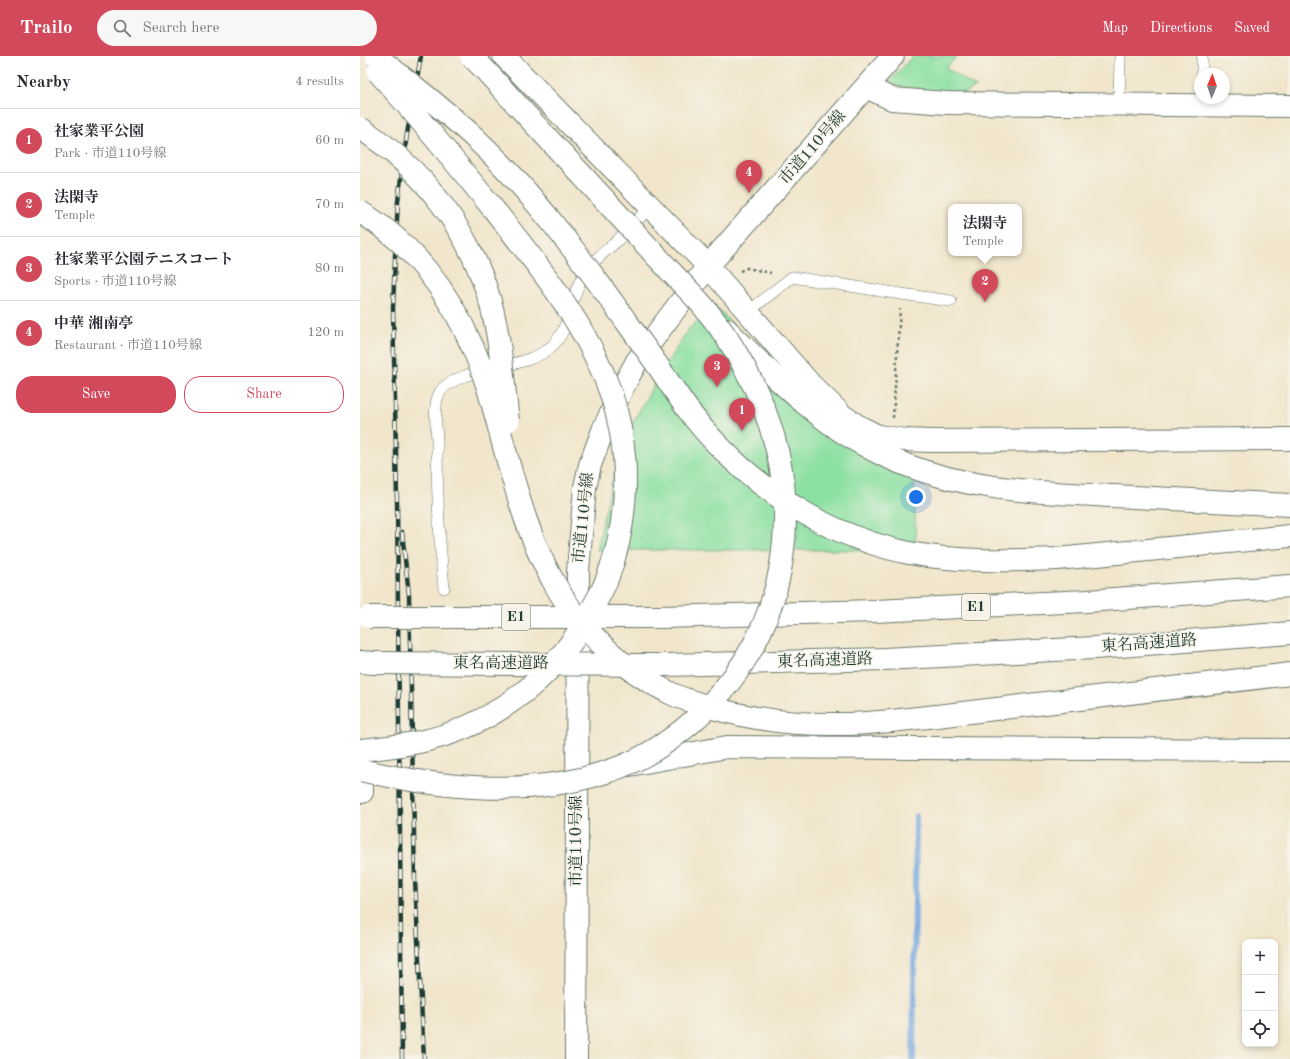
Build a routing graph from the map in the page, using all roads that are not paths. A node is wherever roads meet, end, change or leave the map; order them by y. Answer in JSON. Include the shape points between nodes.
{"nodes":[{"id":1,"x":364,"y":56,"type":"edge"},
{"id":2,"x":376,"y":56,"type":"edge"},
{"id":3,"x":471,"y":56,"type":"edge"},
{"id":4,"x":504,"y":56,"type":"edge"},
{"id":5,"x":893,"y":56,"type":"edge"},
{"id":6,"x":1120,"y":56,"type":"edge"},
{"id":7,"x":1202,"y":56,"type":"edge"},
{"id":8,"x":1202,"y":68,"type":"edge"},
{"id":9,"x":866,"y":87,"type":"junction"},
{"id":10,"x":1194,"y":102,"type":"edge"},
{"id":11,"x":1230,"y":103,"type":"edge"},
{"id":12,"x":1119,"y":105,"type":"junction"},
{"id":13,"x":1290,"y":106,"type":"edge"},
{"id":14,"x":360,"y":128,"type":"edge"},
{"id":15,"x":651,"y":207,"type":"junction"},
{"id":16,"x":360,"y":212,"type":"edge"},
{"id":17,"x":708,"y":266,"type":"junction"},
{"id":18,"x":951,"y":301,"type":"dead end"},
{"id":19,"x":708,"y":312,"type":"junction"},
{"id":20,"x":748,"y":312,"type":"junction"},
{"id":21,"x":1290,"y":439,"type":"edge"},
{"id":22,"x":516,"y":490,"type":"junction"},
{"id":23,"x":1290,"y":505,"type":"edge"},
{"id":24,"x":1290,"y":536,"type":"edge"},
{"id":25,"x":1290,"y":586,"type":"edge"},
{"id":26,"x":444,"y":588,"type":"dead end"},
{"id":27,"x":365,"y":617,"type":"edge"},
{"id":28,"x":1290,"y":633,"type":"edge"},
{"id":29,"x":368,"y":663,"type":"edge"},
{"id":30,"x":1290,"y":674,"type":"edge"},
{"id":31,"x":360,"y":750,"type":"edge"},
{"id":32,"x":1290,"y":750,"type":"edge"},
{"id":33,"x":577,"y":775,"type":"junction"},
{"id":34,"x":361,"y":782,"type":"edge"},
{"id":35,"x":576,"y":1059,"type":"edge"}],
"edges":[{"from":1,"to":31,"type":"main road","bridge":true,"via":[[428,128],[510,230],[567,307],[610,391],[623,447],[625,480],[624,513],[618,547],[607,580],[572,642],[548,670],[521,695],[489,716],[455,731],[420,742]]},
{"from":2,"to":24,"type":"main road","bridge":true,"via":[[477,140],[564,236],[716,444],[771,492],[806,514],[839,531],[876,544],[944,558],[981,560],[1057,559]]},
{"from":3,"to":19,"type":"main road","bridge":true},
{"from":4,"to":15,"type":"main road"},
{"from":5,"to":9,"type":"main road","name":"市道110号線"},
{"from":6,"to":12,"type":"lane"},
{"from":7,"to":8,"type":"lane"},
{"from":9,"to":12,"type":"main road","via":[[892,99],[947,103]]},
{"from":9,"to":17,"type":"main road","name":"市道110号線"},
{"from":10,"to":12,"type":"main road"},
{"from":11,"to":13,"type":"main road"},
{"from":14,"to":22,"type":"main road","bridge":true,"via":[[417,174],[454,220],[468,244],[490,302],[498,336]]},
{"from":15,"to":17,"type":"main road"},
{"from":15,"to":26,"type":"lane","via":[[583,275],[564,327],[554,344],[544,353],[465,376],[450,383],[441,391],[436,402],[437,473],[438,526]]},
{"from":16,"to":22,"type":"main road","bridge":true,"via":[[396,239],[419,262],[440,288],[457,316],[472,346],[485,382]]},
{"from":17,"to":20,"type":"main road"},
{"from":17,"to":33,"type":"main road","name":"市道110号線","via":[[637,361],[610,412],[590,465],[585,487],[578,571]]},
{"from":18,"to":20,"type":"lane","via":[[792,277]]},
{"from":19,"to":23,"type":"main road","bridge":true,"via":[[796,396],[844,433],[874,451],[931,474],[972,484],[1009,489]]},
{"from":19,"to":34,"type":"main road","bridge":true,"via":[[743,364],[768,421],[777,450],[785,506],[785,536],[775,593],[766,620],[738,671],[695,720],[670,740],[641,758],[608,772],[570,782],[532,787],[495,788],[423,782]]},
{"from":20,"to":21,"type":"main road","via":[[811,385],[843,416],[878,436],[932,441]]},
{"from":22,"to":30,"type":"main road","bridge":true,"via":[[538,552],[553,582],[592,635],[615,657],[673,694],[731,713],[802,724],[879,722]]},
{"from":25,"to":27,"type":"main road","number":"E1","bridge":true,"via":[[1087,601],[875,611],[662,617]]},
{"from":28,"to":29,"type":"main road","name":"東名高速道路","bridge":true,"via":[[1094,648],[884,659],[667,665]]},
{"from":32,"to":33,"type":"main road","via":[[727,747]]},
{"from":33,"to":35,"type":"main road","name":"市道110号線"}]}
